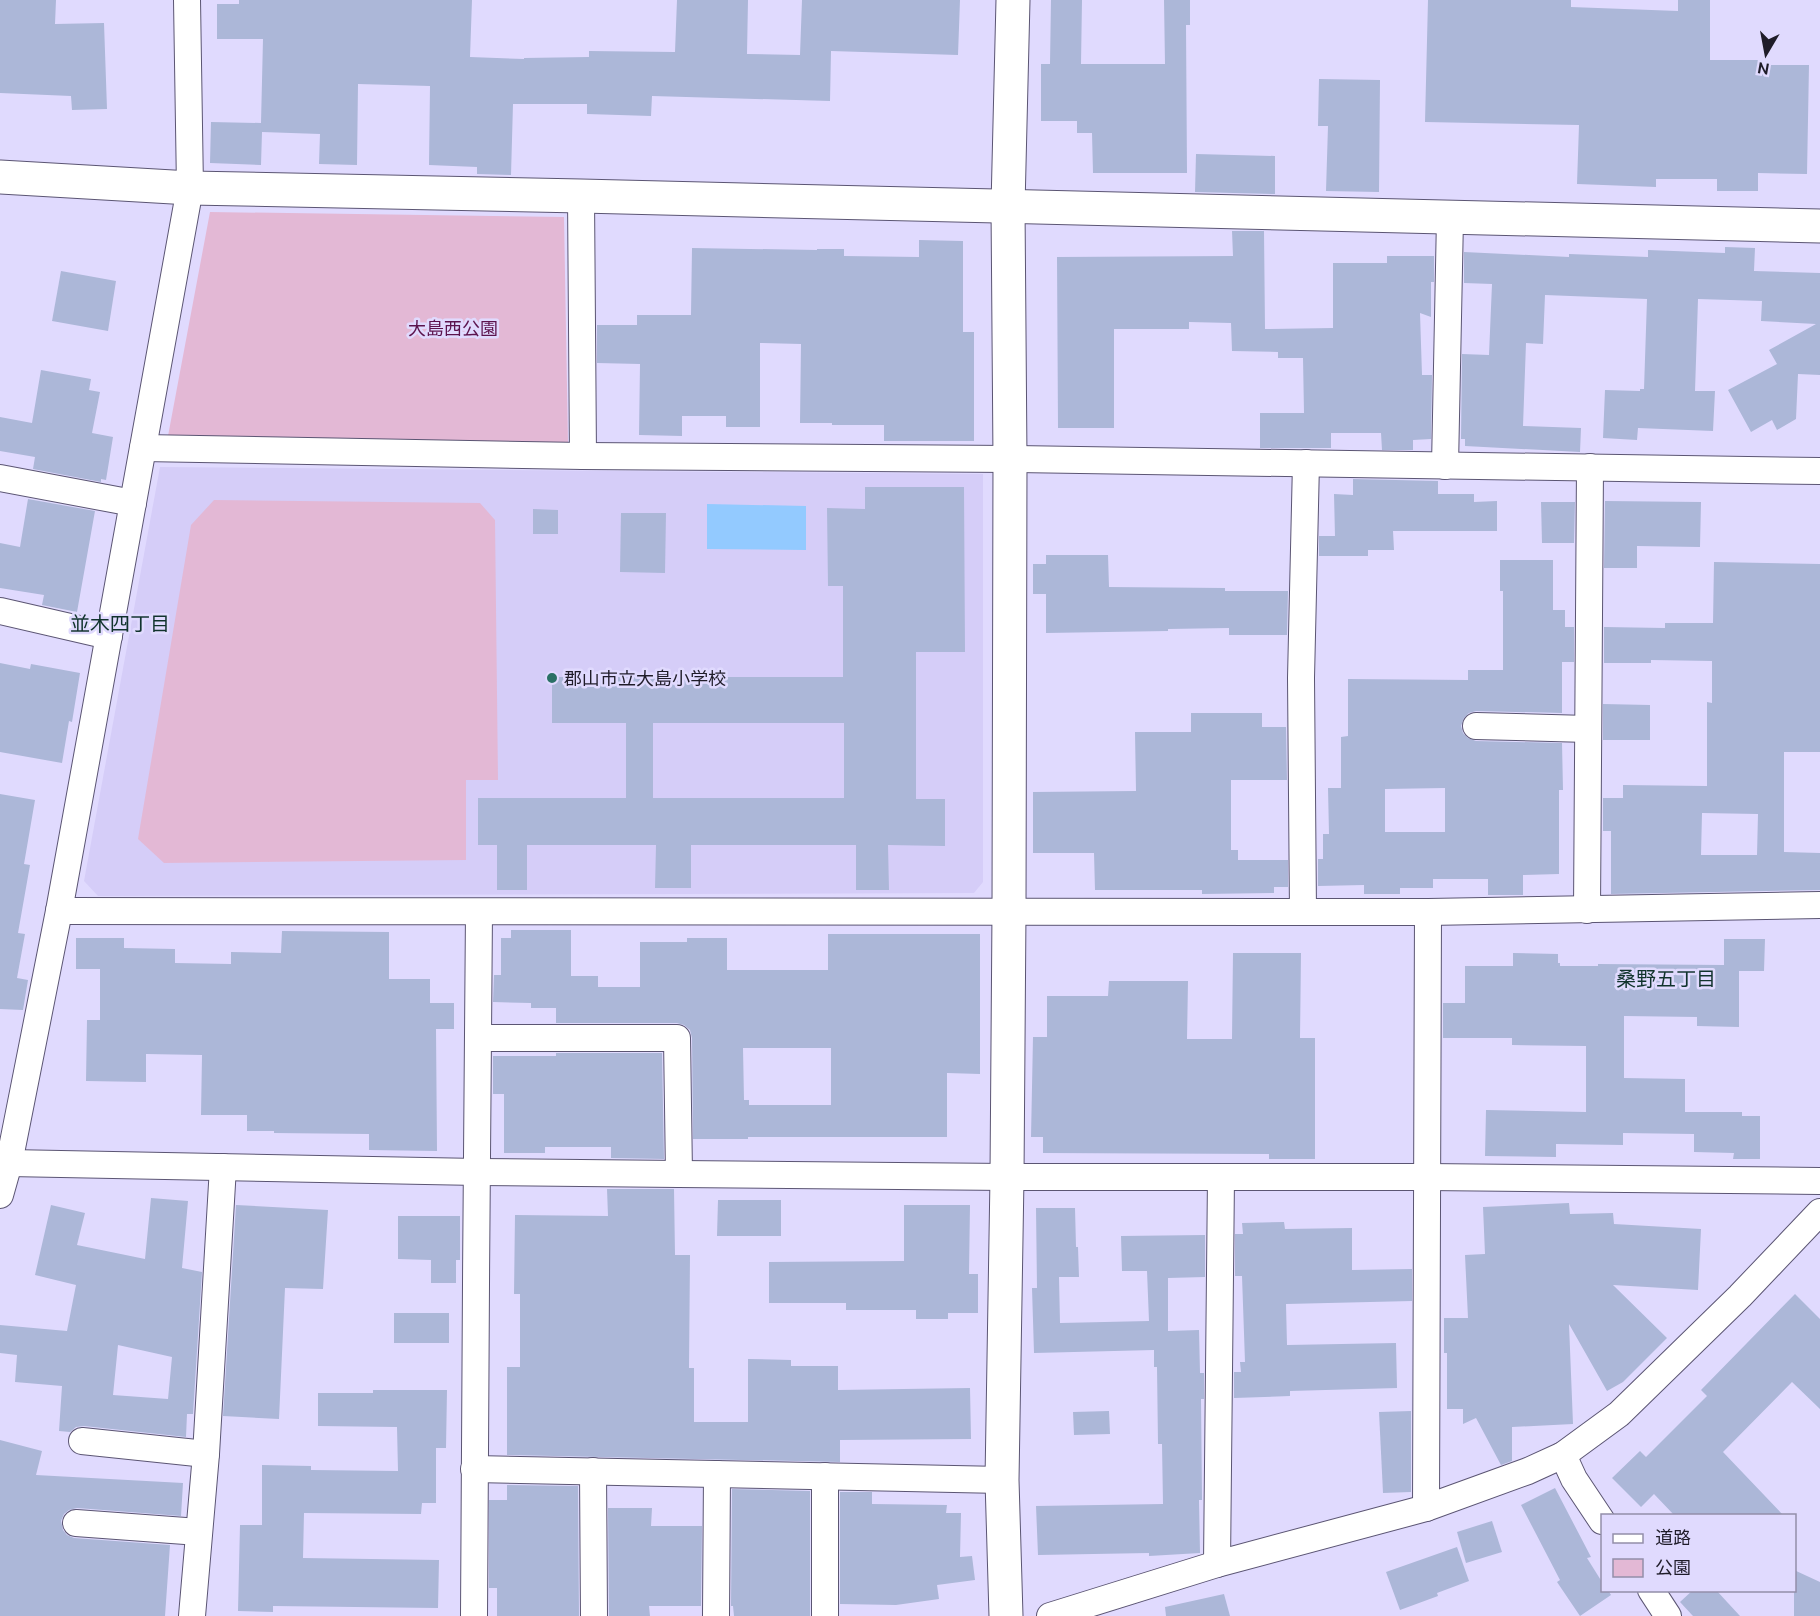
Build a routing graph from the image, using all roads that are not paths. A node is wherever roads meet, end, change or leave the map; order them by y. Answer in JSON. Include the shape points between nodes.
{"nodes":[{"id":1,"x":187,"y":0,"type":"edge"},
{"id":2,"x":1013,"y":0,"type":"edge"},
{"id":3,"x":0,"y":177,"type":"edge"},
{"id":4,"x":190,"y":188,"type":"junction"},
{"id":5,"x":581,"y":196,"type":"junction"},
{"id":6,"x":1008,"y":206,"type":"junction"},
{"id":7,"x":1450,"y":218,"type":"junction"},
{"id":8,"x":1820,"y":226,"type":"edge"},
{"id":9,"x":143,"y":448,"type":"junction"},
{"id":10,"x":583,"y":456,"type":"junction"},
{"id":11,"x":1010,"y":459,"type":"junction"},
{"id":12,"x":1306,"y":463,"type":"junction"},
{"id":13,"x":1446,"y":466,"type":"junction"},
{"id":14,"x":1590,"y":467,"type":"junction"},
{"id":15,"x":1820,"y":471,"type":"edge"},
{"id":16,"x":0,"y":478,"type":"edge"},
{"id":17,"x":133,"y":502,"type":"junction"},
{"id":18,"x":0,"y":611,"type":"edge"},
{"id":19,"x":109,"y":636,"type":"junction"},
{"id":20,"x":1476,"y":726,"type":"dead end"},
{"id":21,"x":1588,"y":729,"type":"junction"},
{"id":22,"x":1820,"y":904,"type":"edge"},
{"id":23,"x":1587,"y":909,"type":"junction"},
{"id":24,"x":59,"y":911,"type":"junction"},
{"id":25,"x":1009,"y":911,"type":"junction"},
{"id":26,"x":479,"y":912,"type":"junction"},
{"id":27,"x":1303,"y":912,"type":"junction"},
{"id":28,"x":1428,"y":912,"type":"junction"},
{"id":29,"x":478,"y":1038,"type":"junction"},
{"id":30,"x":5,"y":1162,"type":"edge"},
{"id":31,"x":223,"y":1167,"type":"junction"},
{"id":32,"x":478,"y":1172,"type":"junction"},
{"id":33,"x":679,"y":1174,"type":"junction"},
{"id":34,"x":1427,"y":1176,"type":"junction"},
{"id":35,"x":1007,"y":1177,"type":"junction"},
{"id":36,"x":1221,"y":1177,"type":"junction"},
{"id":37,"x":1820,"y":1181,"type":"edge"},
{"id":38,"x":0,"y":1195,"type":"edge"},
{"id":39,"x":1820,"y":1212,"type":"edge"},
{"id":40,"x":82,"y":1441,"type":"dead end"},
{"id":41,"x":206,"y":1454,"type":"junction"},
{"id":42,"x":1563,"y":1455,"type":"junction"},
{"id":43,"x":474,"y":1468,"type":"junction"},
{"id":44,"x":593,"y":1471,"type":"junction"},
{"id":45,"x":717,"y":1474,"type":"junction"},
{"id":46,"x":825,"y":1476,"type":"junction"},
{"id":47,"x":1002,"y":1480,"type":"junction"},
{"id":48,"x":1426,"y":1508,"type":"junction"},
{"id":49,"x":1601,"y":1520,"type":"edge"},
{"id":50,"x":76,"y":1523,"type":"dead end"},
{"id":51,"x":199,"y":1532,"type":"junction"},
{"id":52,"x":1216,"y":1564,"type":"junction"},
{"id":53,"x":1652,"y":1592,"type":"edge"},
{"id":54,"x":192,"y":1616,"type":"edge"},
{"id":55,"x":474,"y":1616,"type":"edge"},
{"id":56,"x":594,"y":1616,"type":"edge"},
{"id":57,"x":716,"y":1616,"type":"edge"},
{"id":58,"x":825,"y":1616,"type":"edge"},
{"id":59,"x":1006,"y":1616,"type":"edge"},
{"id":60,"x":1050,"y":1616,"type":"edge"},
{"id":61,"x":1668,"y":1616,"type":"edge"}],
"edges":[{"from":1,"to":4,"type":"street"},
{"from":2,"to":6,"type":"street"},
{"from":3,"to":4,"type":"street"},
{"from":4,"to":5,"type":"street"},
{"from":4,"to":9,"type":"street"},
{"from":5,"to":6,"type":"street"},
{"from":5,"to":10,"type":"street"},
{"from":6,"to":7,"type":"street"},
{"from":6,"to":11,"type":"street"},
{"from":7,"to":8,"type":"street"},
{"from":7,"to":13,"type":"street"},
{"from":9,"to":10,"type":"street"},
{"from":9,"to":17,"type":"street"},
{"from":10,"to":11,"type":"street"},
{"from":11,"to":12,"type":"street"},
{"from":11,"to":25,"type":"street"},
{"from":12,"to":13,"type":"street"},
{"from":12,"to":27,"type":"street","via":[[1301,678]]},
{"from":13,"to":14,"type":"street"},
{"from":14,"to":15,"type":"street"},
{"from":14,"to":21,"type":"street"},
{"from":16,"to":17,"type":"street"},
{"from":17,"to":19,"type":"street"},
{"from":18,"to":19,"type":"street"},
{"from":19,"to":24,"type":"street"},
{"from":20,"to":21,"type":"street"},
{"from":21,"to":23,"type":"street"},
{"from":22,"to":23,"type":"street"},
{"from":23,"to":28,"type":"street"},
{"from":24,"to":26,"type":"street"},
{"from":24,"to":30,"type":"street"},
{"from":25,"to":26,"type":"street"},
{"from":25,"to":27,"type":"street"},
{"from":25,"to":35,"type":"street"},
{"from":26,"to":29,"type":"street"},
{"from":27,"to":28,"type":"street"},
{"from":28,"to":34,"type":"street"},
{"from":29,"to":32,"type":"street"},
{"from":29,"to":33,"type":"street","via":[[677,1038]]},
{"from":30,"to":31,"type":"street"},
{"from":30,"to":38,"type":"street"},
{"from":31,"to":32,"type":"street"},
{"from":31,"to":41,"type":"street"},
{"from":32,"to":33,"type":"street"},
{"from":32,"to":43,"type":"street"},
{"from":33,"to":35,"type":"street"},
{"from":34,"to":36,"type":"street"},
{"from":34,"to":37,"type":"street"},
{"from":34,"to":48,"type":"street"},
{"from":35,"to":36,"type":"street"},
{"from":35,"to":47,"type":"street"},
{"from":36,"to":52,"type":"street"},
{"from":39,"to":42,"type":"street","via":[[1619,1414]]},
{"from":40,"to":41,"type":"street"},
{"from":41,"to":51,"type":"street"},
{"from":42,"to":48,"type":"street","via":[[1528,1472]]},
{"from":42,"to":49,"type":"street"},
{"from":43,"to":44,"type":"street"},
{"from":43,"to":55,"type":"street"},
{"from":44,"to":45,"type":"street"},
{"from":44,"to":56,"type":"street"},
{"from":45,"to":46,"type":"street"},
{"from":45,"to":57,"type":"street"},
{"from":46,"to":47,"type":"street"},
{"from":46,"to":58,"type":"street"},
{"from":47,"to":59,"type":"street"},
{"from":48,"to":52,"type":"street"},
{"from":50,"to":51,"type":"street"},
{"from":51,"to":54,"type":"street"},
{"from":52,"to":60,"type":"street"},
{"from":53,"to":61,"type":"street"}]}
